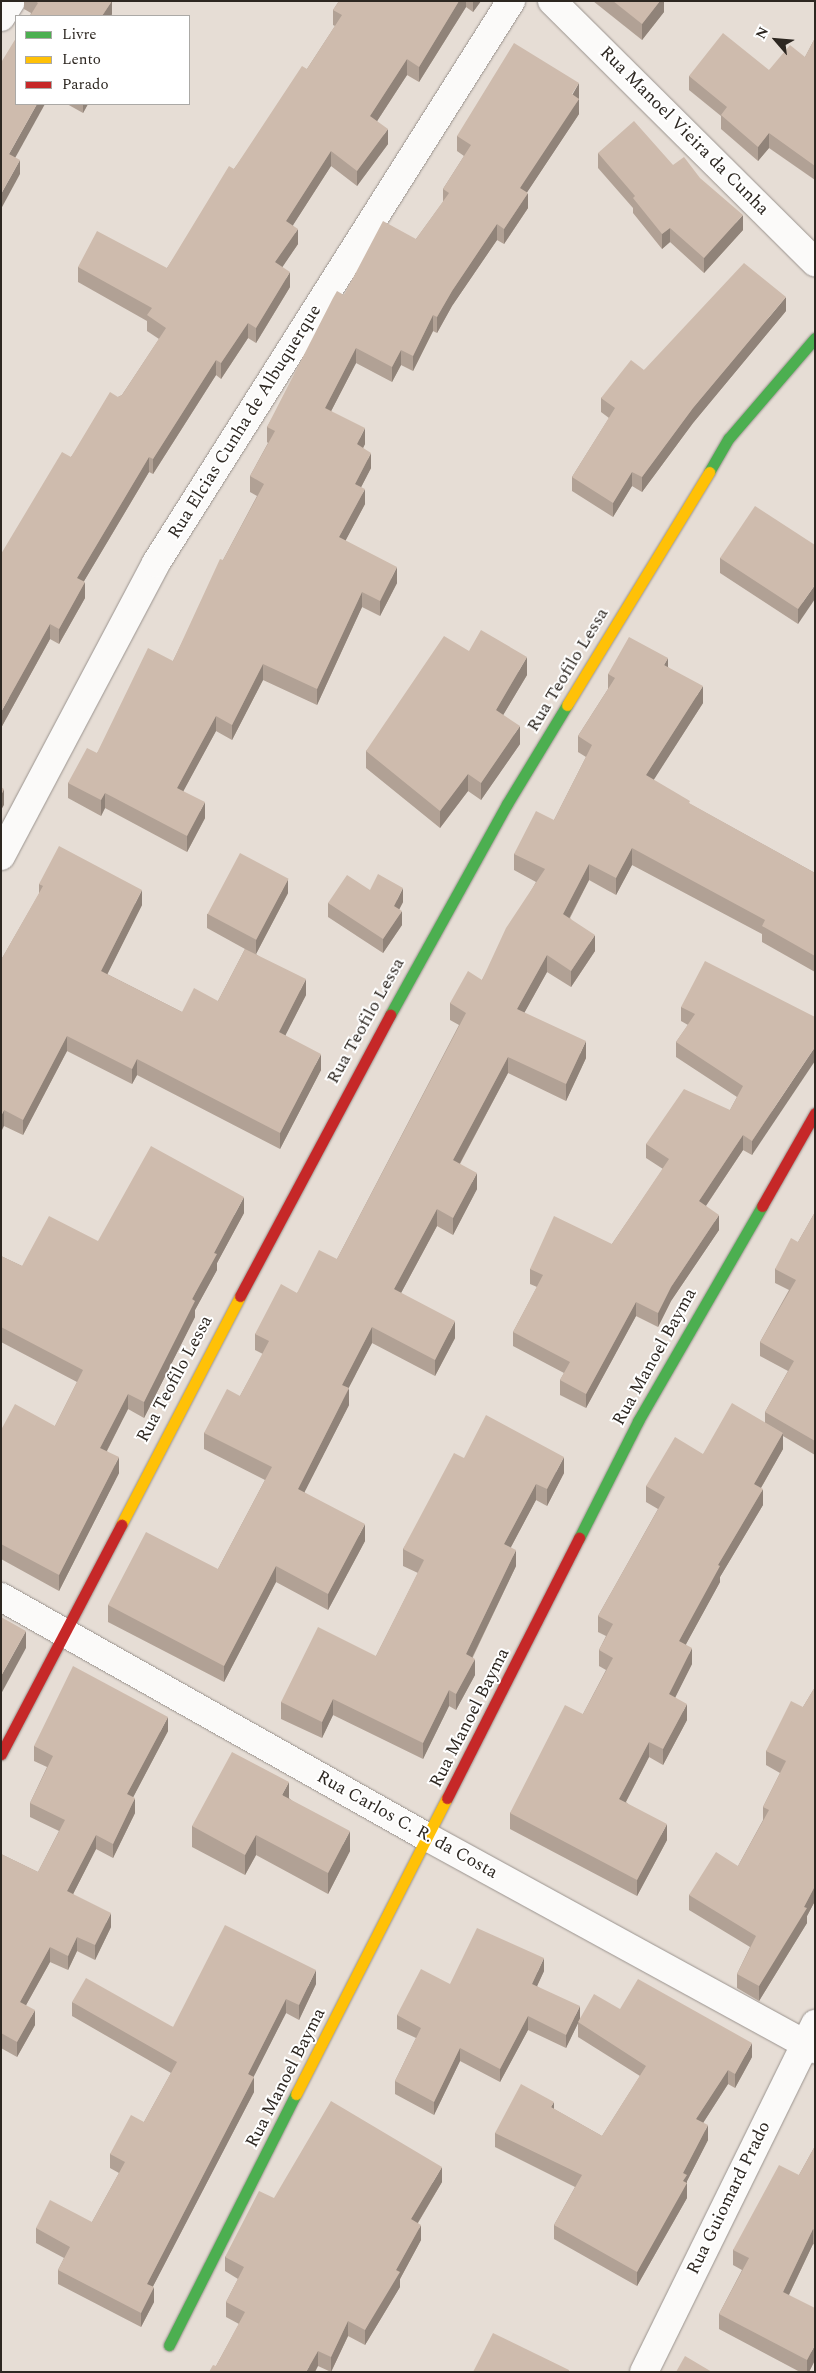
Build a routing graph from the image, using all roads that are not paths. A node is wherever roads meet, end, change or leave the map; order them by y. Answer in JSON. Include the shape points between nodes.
{"nodes":[{"id":1,"x":11,"y":1,"type":"edge"},
{"id":2,"x":511,"y":1,"type":"edge"},
{"id":3,"x":552,"y":1,"type":"edge"},
{"id":4,"x":1,"y":18,"type":"edge"},
{"id":5,"x":815,"y":262,"type":"edge"},
{"id":6,"x":815,"y":338,"type":"edge"},
{"id":7,"x":1,"y":856,"type":"edge"},
{"id":8,"x":815,"y":1113,"type":"edge"},
{"id":9,"x":1,"y":1597,"type":"edge"},
{"id":10,"x":64,"y":1631,"type":"junction"},
{"id":11,"x":1,"y":1754,"type":"edge"},
{"id":12,"x":429,"y":1838,"type":"junction"},
{"id":13,"x":811,"y":2039,"type":"edge"},
{"id":14,"x":169,"y":2345,"type":"dead end"},
{"id":15,"x":644,"y":2372,"type":"edge"}],
"edges":[{"from":1,"to":4,"type":"street"},
{"from":2,"to":7,"type":"street","name":"Rua Elcias Cunha de Albuquerque","via":[[156,563]]},
{"from":3,"to":5,"type":"street","name":"Rua Manoel Vieira da Cunha"},
{"from":6,"to":10,"type":"street","name":"Rua Teofilo Lessa","via":[[729,438],[508,804],[328,1125]]},
{"from":8,"to":12,"type":"street","name":"Rua Manoel Bayma","via":[[638,1421]]},
{"from":9,"to":10,"type":"street","name":"Rua Carlos C. R. da Costa"},
{"from":10,"to":11,"type":"street","name":"Rua Teofilo Lessa"},
{"from":10,"to":12,"type":"street","name":"Rua Carlos C. R. da Costa"},
{"from":12,"to":13,"type":"street","name":"Rua Carlos C. R. da Costa"},
{"from":12,"to":14,"type":"street","name":"Rua Manoel Bayma"},
{"from":13,"to":15,"type":"street","name":"Rua Guiomard Prado"}]}
